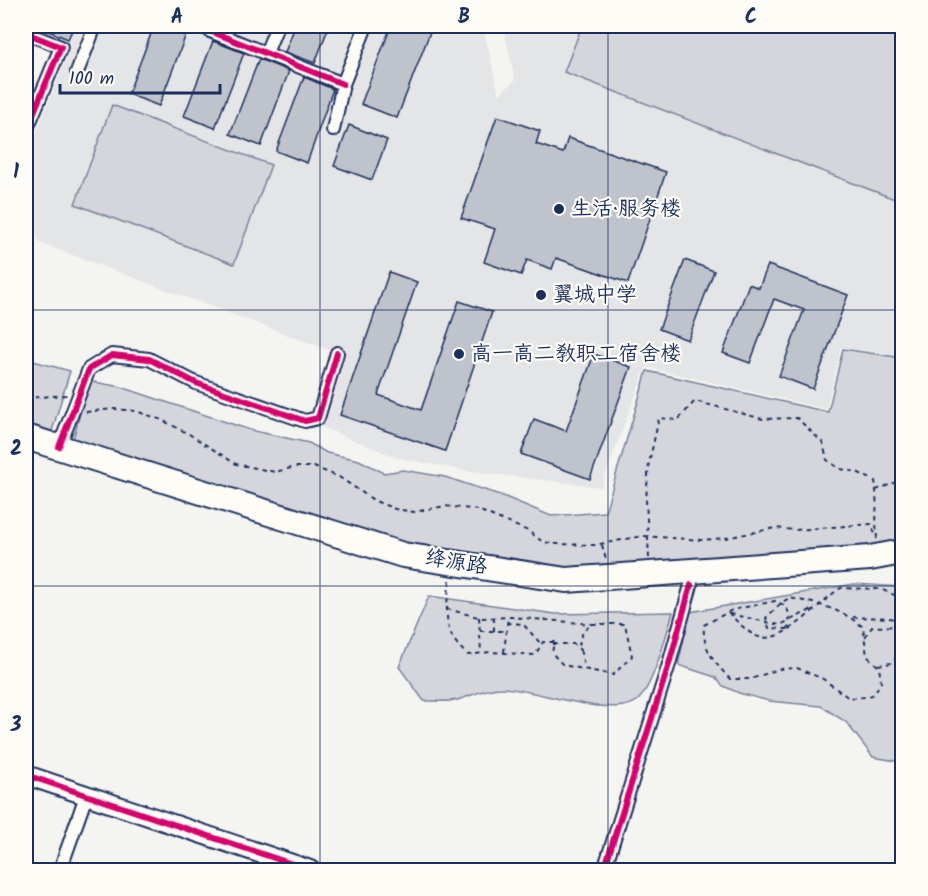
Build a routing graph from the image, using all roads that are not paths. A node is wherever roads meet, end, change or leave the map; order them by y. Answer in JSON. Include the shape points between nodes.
{"nodes":[{"id":1,"x":95,"y":26,"type":"edge"},
{"id":2,"x":277,"y":26,"type":"edge"},
{"id":3,"x":366,"y":26,"type":"edge"},
{"id":4,"x":210,"y":31,"type":"dead end"},
{"id":5,"x":26,"y":33,"type":"edge"},
{"id":6,"x":266,"y":53,"type":"junction"},
{"id":7,"x":77,"y":72,"type":"dead end"},
{"id":8,"x":343,"y":84,"type":"junction"},
{"id":9,"x":333,"y":130,"type":"dead end"},
{"id":10,"x":26,"y":131,"type":"edge"},
{"id":11,"x":337,"y":353,"type":"dead end"},
{"id":12,"x":26,"y":437,"type":"edge"},
{"id":13,"x":59,"y":447,"type":"junction"},
{"id":14,"x":26,"y":452,"type":"edge"},
{"id":15,"x":892,"y":553,"type":"edge"},
{"id":16,"x":691,"y":585,"type":"junction"},
{"id":17,"x":26,"y":775,"type":"edge"},
{"id":18,"x":86,"y":796,"type":"junction"},
{"id":19,"x":60,"y":870,"type":"edge"},
{"id":20,"x":310,"y":870,"type":"edge"},
{"id":21,"x":603,"y":870,"type":"edge"}],
"edges":[{"from":1,"to":7,"type":"street"},
{"from":2,"to":6,"type":"street"},
{"from":3,"to":8,"type":"street"},
{"from":4,"to":6,"type":"street"},
{"from":5,"to":10,"type":"street","via":[[61,47]]},
{"from":6,"to":8,"type":"street"},
{"from":8,"to":9,"type":"street"},
{"from":11,"to":13,"type":"street","via":[[318,418],[305,421],[196,383],[149,359],[112,355],[89,369]]},
{"from":12,"to":13,"type":"highway","name":"绛源路"},
{"from":13,"to":15,"type":"highway","name":"绛源路","via":[[403,555],[566,580]]},
{"from":14,"to":16,"type":"highway","name":"绛源路","via":[[400,569],[565,595]]},
{"from":15,"to":16,"type":"highway","name":"绛源路"},
{"from":16,"to":21,"type":"street"},
{"from":17,"to":18,"type":"street"},
{"from":18,"to":19,"type":"street"},
{"from":18,"to":20,"type":"street"}]}
